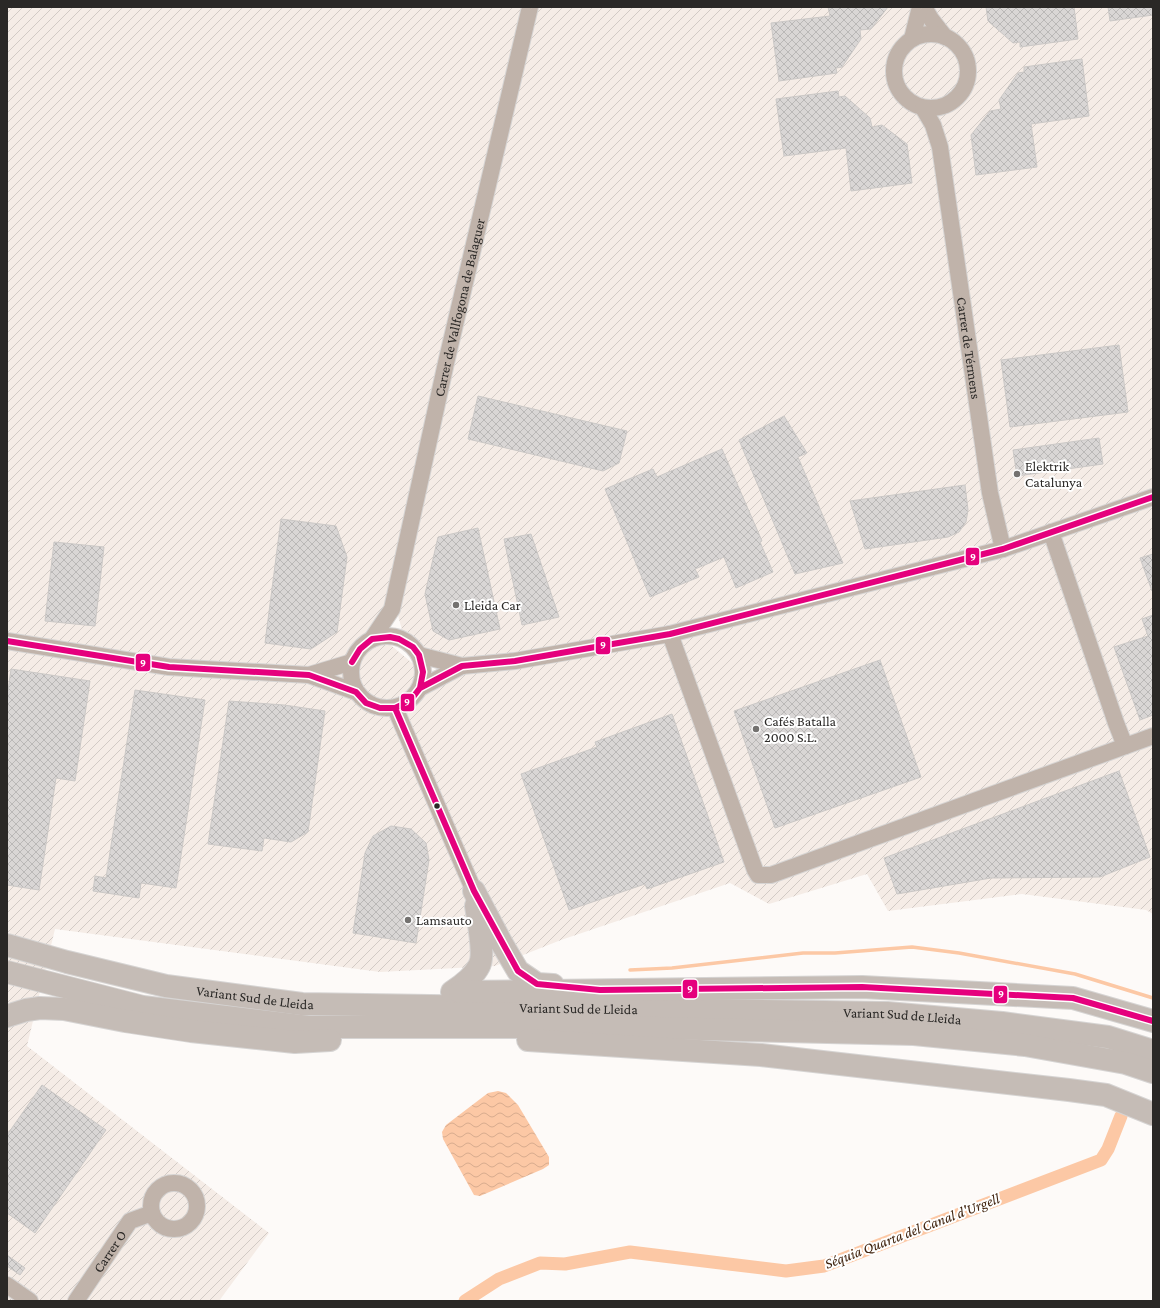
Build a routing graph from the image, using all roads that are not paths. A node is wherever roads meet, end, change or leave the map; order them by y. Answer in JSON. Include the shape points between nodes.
{"nodes":[{"id":1,"x":530,"y":7,"type":"edge"},
{"id":2,"x":920,"y":7,"type":"edge"},
{"id":3,"x":924,"y":7,"type":"edge"},
{"id":4,"x":945,"y":37,"type":"junction"},
{"id":5,"x":912,"y":39,"type":"junction"},
{"id":6,"x":950,"y":103,"type":"junction"},
{"id":7,"x":923,"y":108,"type":"junction"},
{"id":8,"x":940,"y":147,"type":"junction"},
{"id":9,"x":1153,"y":497,"type":"edge"},
{"id":10,"x":1051,"y":532,"type":"junction"},
{"id":11,"x":1004,"y":549,"type":"junction"},
{"id":12,"x":392,"y":609,"type":"junction"},
{"id":13,"x":670,"y":634,"type":"junction"},
{"id":14,"x":372,"y":639,"type":"junction"},
{"id":15,"x":399,"y":639,"type":"junction"},
{"id":16,"x":7,"y":642,"type":"edge"},
{"id":17,"x":419,"y":655,"type":"junction"},
{"id":18,"x":352,"y":662,"type":"junction"},
{"id":19,"x":462,"y":666,"type":"junction"},
{"id":20,"x":309,"y":675,"type":"junction"},
{"id":21,"x":420,"y":688,"type":"junction"},
{"id":22,"x":356,"y":692,"type":"junction"},
{"id":23,"x":395,"y":708,"type":"junction"},
{"id":24,"x":1153,"y":736,"type":"edge"},
{"id":25,"x":1125,"y":746,"type":"junction"},
{"id":26,"x":474,"y":891,"type":"junction"},
{"id":27,"x":7,"y":945,"type":"edge"},
{"id":28,"x":7,"y":972,"type":"edge"},
{"id":29,"x":166,"y":986,"type":"junction"},
{"id":30,"x":600,"y":990,"type":"junction"},
{"id":31,"x":452,"y":992,"type":"junction"},
{"id":32,"x":7,"y":1016,"type":"edge"},
{"id":33,"x":1153,"y":1021,"type":"edge"},
{"id":34,"x":309,"y":1027,"type":"junction"},
{"id":35,"x":450,"y":1036,"type":"junction"},
{"id":36,"x":1153,"y":1051,"type":"edge"},
{"id":37,"x":1153,"y":1072,"type":"edge"},
{"id":38,"x":1153,"y":1114,"type":"edge"},
{"id":39,"x":152,"y":1213,"type":"dead end"},
{"id":40,"x":7,"y":1285,"type":"edge"},
{"id":41,"x":30,"y":1301,"type":"edge"},
{"id":42,"x":76,"y":1301,"type":"edge"}],
"edges":[{"from":1,"to":12,"type":"street","name":"Carrer de Vallfogona de Balaguer"},
{"from":2,"to":5,"type":"street"},
{"from":3,"to":4,"type":"street"},
{"from":4,"to":5,"type":"street","via":[[925,34]]},
{"from":4,"to":6,"type":"street","via":[[963,52],[968,68],[965,86],[959,96]]},
{"from":5,"to":7,"type":"street","via":[[898,53],[894,64],[894,76],[903,97]]},
{"from":6,"to":7,"type":"street","via":[[933,109]]},
{"from":6,"to":8,"type":"street","name":"Carrer de Térmens","via":[[943,122]]},
{"from":7,"to":8,"type":"street","name":"Carrer de Térmens","via":[[933,125]]},
{"from":8,"to":11,"type":"street","name":"Carrer de Térmens","via":[[990,493]]},
{"from":9,"to":10,"type":"street"},
{"from":10,"to":11,"type":"street"},
{"from":10,"to":25,"type":"street"},
{"from":11,"to":13,"type":"street"},
{"from":12,"to":14,"type":"street"},
{"from":12,"to":15,"type":"street"},
{"from":13,"to":19,"type":"street","via":[[515,661]]},
{"from":13,"to":25,"type":"street","via":[[758,875],[771,874]]},
{"from":14,"to":15,"type":"street","via":[[390,636]]},
{"from":14,"to":18,"type":"street","via":[[360,649]]},
{"from":15,"to":17,"type":"street","via":[[413,647]]},
{"from":16,"to":20,"type":"street","via":[[169,667]]},
{"from":17,"to":19,"type":"street"},
{"from":17,"to":21,"type":"street","via":[[423,672]]},
{"from":18,"to":20,"type":"street"},
{"from":18,"to":22,"type":"street","via":[[351,677]]},
{"from":19,"to":21,"type":"street"},
{"from":20,"to":22,"type":"street"},
{"from":21,"to":23,"type":"street","via":[[410,701]]},
{"from":22,"to":23,"type":"street","via":[[366,703],[380,708]]},
{"from":23,"to":26,"type":"street"},
{"from":24,"to":25,"type":"street"},
{"from":26,"to":30,"type":"highway","via":[[518,971],[537,984]]},
{"from":26,"to":31,"type":"highway","via":[[481,943],[480,965]]},
{"from":27,"to":29,"type":"highway","name":"Variant Sud de Lleida"},
{"from":28,"to":34,"type":"highway","name":"Variant Sud de Lleida","via":[[143,1007]]},
{"from":29,"to":31,"type":"highway","via":[[296,994]]},
{"from":29,"to":36,"type":"highway","name":"Variant Sud de Lleida","via":[[302,1004],[887,1013],[1002,1023],[1101,1036]]},
{"from":30,"to":31,"type":"highway"},
{"from":30,"to":33,"type":"highway","via":[[862,987],[1073,998]]},
{"from":32,"to":35,"type":"highway","via":[[40,1008],[64,1009],[191,1031],[295,1042]]},
{"from":34,"to":35,"type":"highway"},
{"from":34,"to":37,"type":"highway","name":"Variant Sud de Lleida","via":[[618,1027],[914,1034],[1025,1045],[1126,1063]]},
{"from":35,"to":38,"type":"highway","via":[[761,1055],[1106,1094]]},
{"from":39,"to":42,"type":"street","name":"Carrer O","via":[[130,1221]]},
{"from":40,"to":41,"type":"street"}]}
